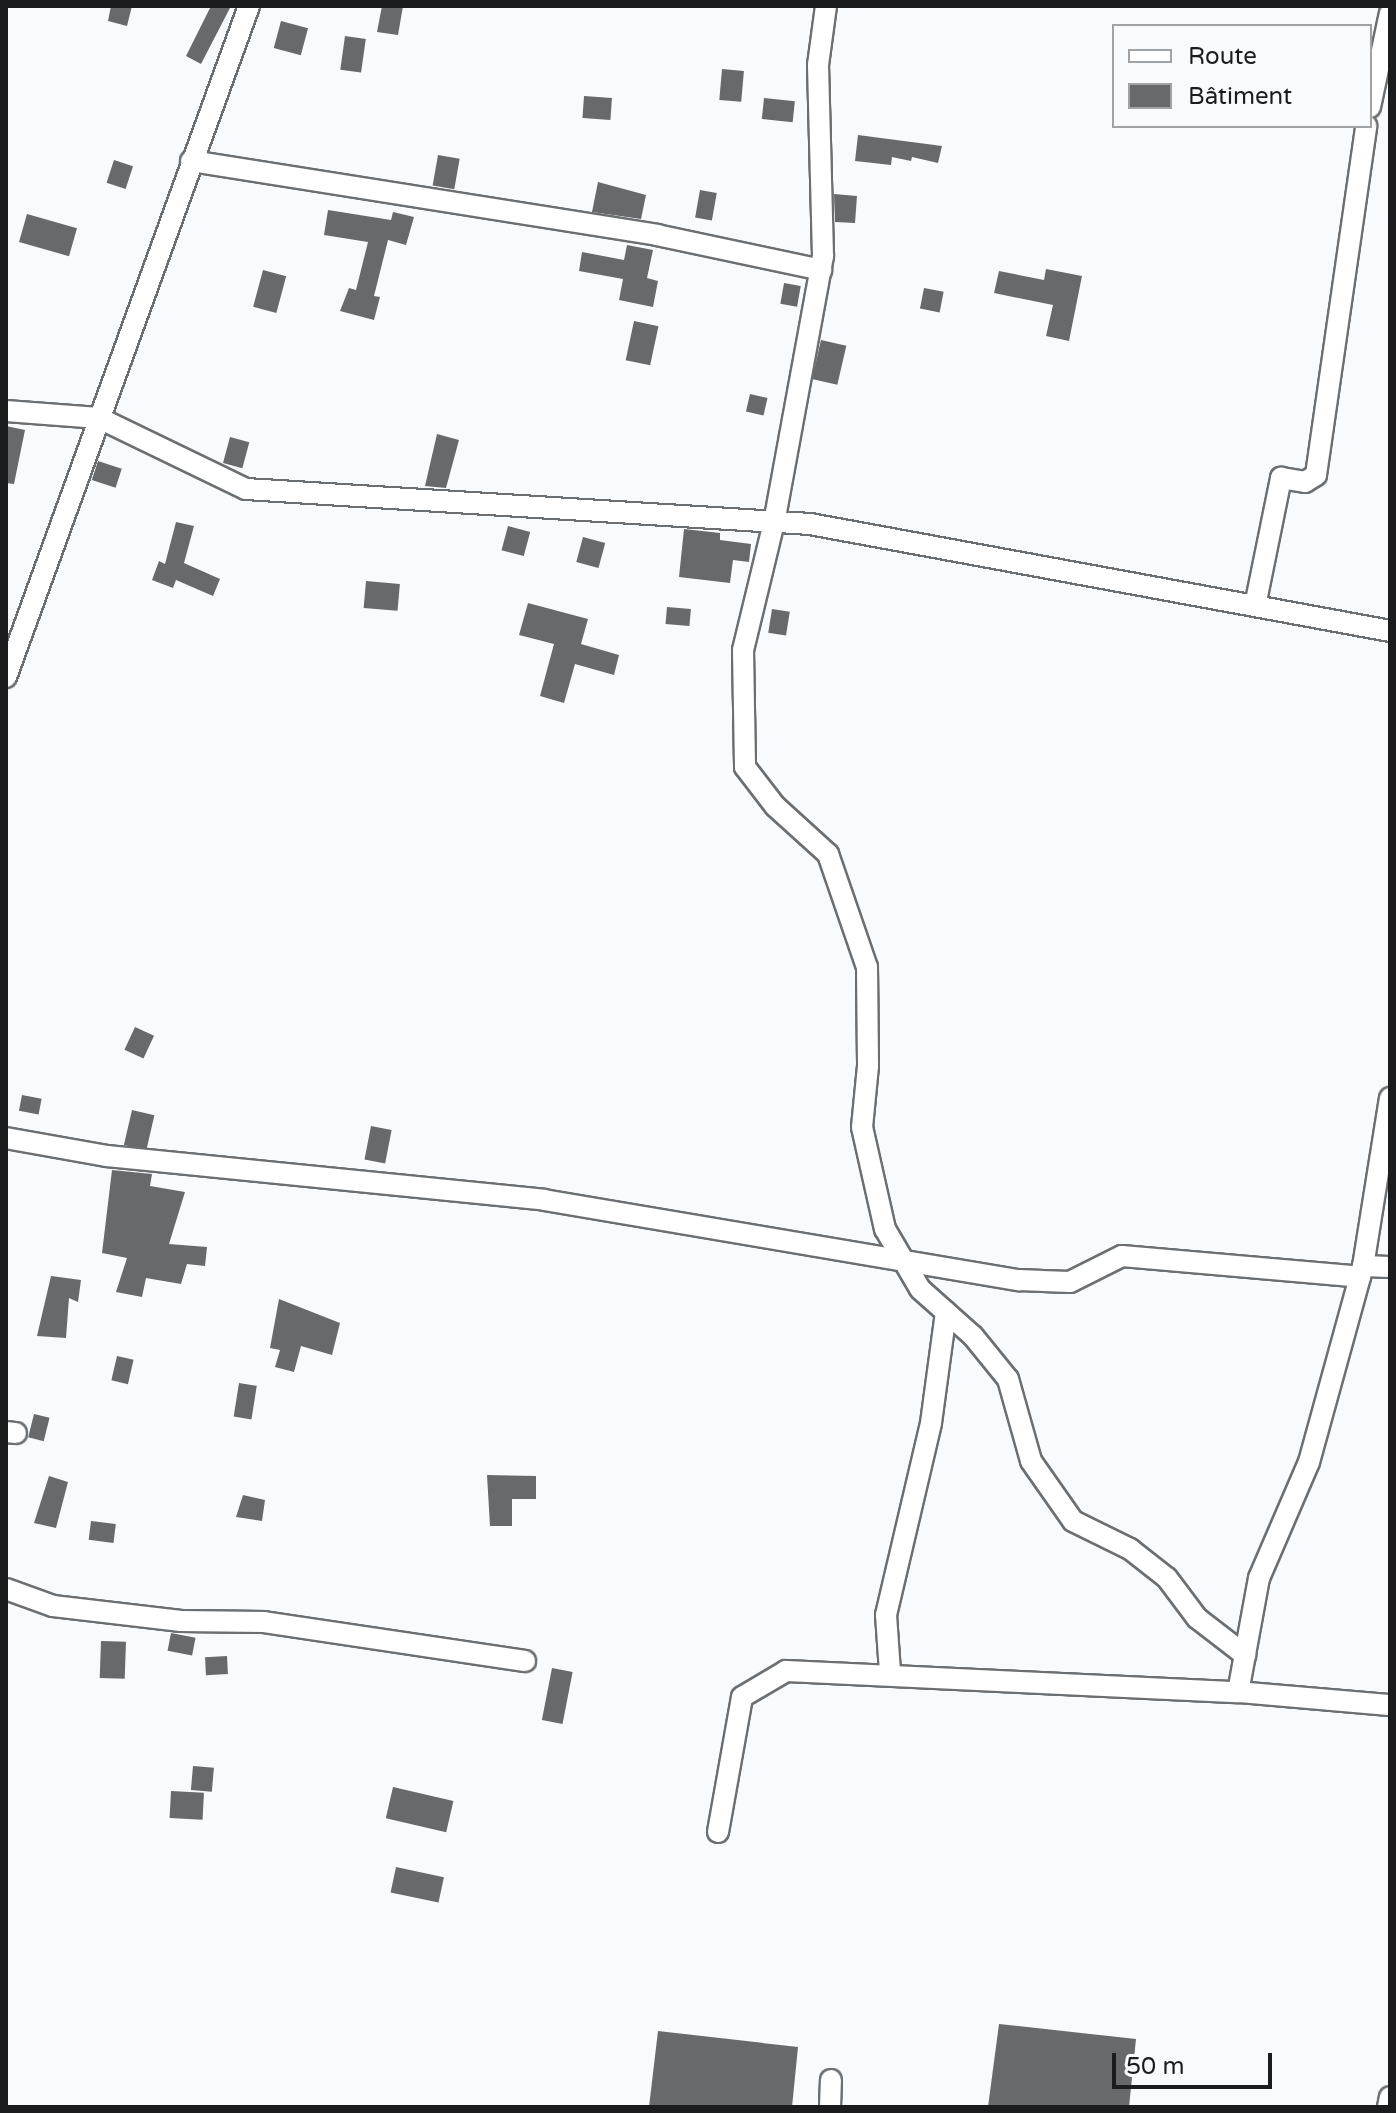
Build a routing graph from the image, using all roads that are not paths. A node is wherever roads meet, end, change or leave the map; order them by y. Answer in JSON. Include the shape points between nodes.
{"nodes":[{"id":1,"x":249,"y":6,"type":"edge"},
{"id":2,"x":826,"y":6,"type":"edge"},
{"id":3,"x":1390,"y":13,"type":"edge"},
{"id":4,"x":1372,"y":98,"type":"edge"},
{"id":5,"x":1366,"y":128,"type":"edge"},
{"id":6,"x":191,"y":161,"type":"junction"},
{"id":7,"x":821,"y":270,"type":"junction"},
{"id":8,"x":6,"y":411,"type":"edge"},
{"id":9,"x":99,"y":418,"type":"junction"},
{"id":10,"x":774,"y":522,"type":"junction"},
{"id":11,"x":1255,"y":606,"type":"junction"},
{"id":12,"x":1390,"y":631,"type":"edge"},
{"id":13,"x":6,"y":677,"type":"edge"},
{"id":14,"x":1390,"y":1098,"type":"edge"},
{"id":15,"x":6,"y":1138,"type":"edge"},
{"id":16,"x":905,"y":1264,"type":"junction"},
{"id":17,"x":1390,"y":1267,"type":"edge"},
{"id":18,"x":1361,"y":1271,"type":"junction"},
{"id":19,"x":946,"y":1312,"type":"junction"},
{"id":20,"x":6,"y":1589,"type":"edge"},
{"id":21,"x":1245,"y":1655,"type":"junction"},
{"id":22,"x":525,"y":1661,"type":"dead end"},
{"id":23,"x":890,"y":1672,"type":"junction"},
{"id":24,"x":1238,"y":1692,"type":"junction"},
{"id":25,"x":1390,"y":1705,"type":"edge"},
{"id":26,"x":718,"y":1832,"type":"dead end"},
{"id":27,"x":831,"y":2080,"type":"dead end"},
{"id":28,"x":1390,"y":2097,"type":"edge"},
{"id":29,"x":830,"y":2107,"type":"edge"},
{"id":30,"x":1388,"y":2107,"type":"edge"}],
"edges":[{"from":1,"to":6,"type":"street"},
{"from":2,"to":7,"type":"street","via":[[818,65]]},
{"from":3,"to":4,"type":"street"},
{"from":5,"to":11,"type":"street","via":[[1316,475],[1305,482],[1281,478]]},
{"from":6,"to":7,"type":"street","via":[[657,235]]},
{"from":6,"to":9,"type":"street"},
{"from":7,"to":10,"type":"street"},
{"from":8,"to":9,"type":"street"},
{"from":9,"to":10,"type":"street","via":[[246,489]]},
{"from":9,"to":13,"type":"street"},
{"from":10,"to":11,"type":"street"},
{"from":10,"to":16,"type":"street","via":[[743,650],[745,767],[775,806],[828,854],[867,967],[868,1066],[862,1127],[885,1229]]},
{"from":11,"to":12,"type":"street"},
{"from":14,"to":18,"type":"street"},
{"from":15,"to":16,"type":"street","via":[[148,1161],[544,1200]]},
{"from":16,"to":18,"type":"street","via":[[1070,1282],[1122,1256]]},
{"from":16,"to":19,"type":"street","via":[[920,1289]]},
{"from":17,"to":18,"type":"street"},
{"from":18,"to":21,"type":"street","via":[[1309,1462],[1259,1578]]},
{"from":19,"to":21,"type":"street","via":[[1008,1379],[1031,1461],[1073,1521],[1167,1578],[1197,1618]]},
{"from":19,"to":23,"type":"street","via":[[931,1423],[886,1615]]},
{"from":20,"to":22,"type":"street","via":[[53,1606],[181,1621],[264,1622]]},
{"from":21,"to":24,"type":"street"},
{"from":23,"to":24,"type":"street"},
{"from":23,"to":26,"type":"street","via":[[786,1671],[742,1697]]},
{"from":24,"to":25,"type":"street"},
{"from":27,"to":29,"type":"street"},
{"from":28,"to":30,"type":"street"}]}
